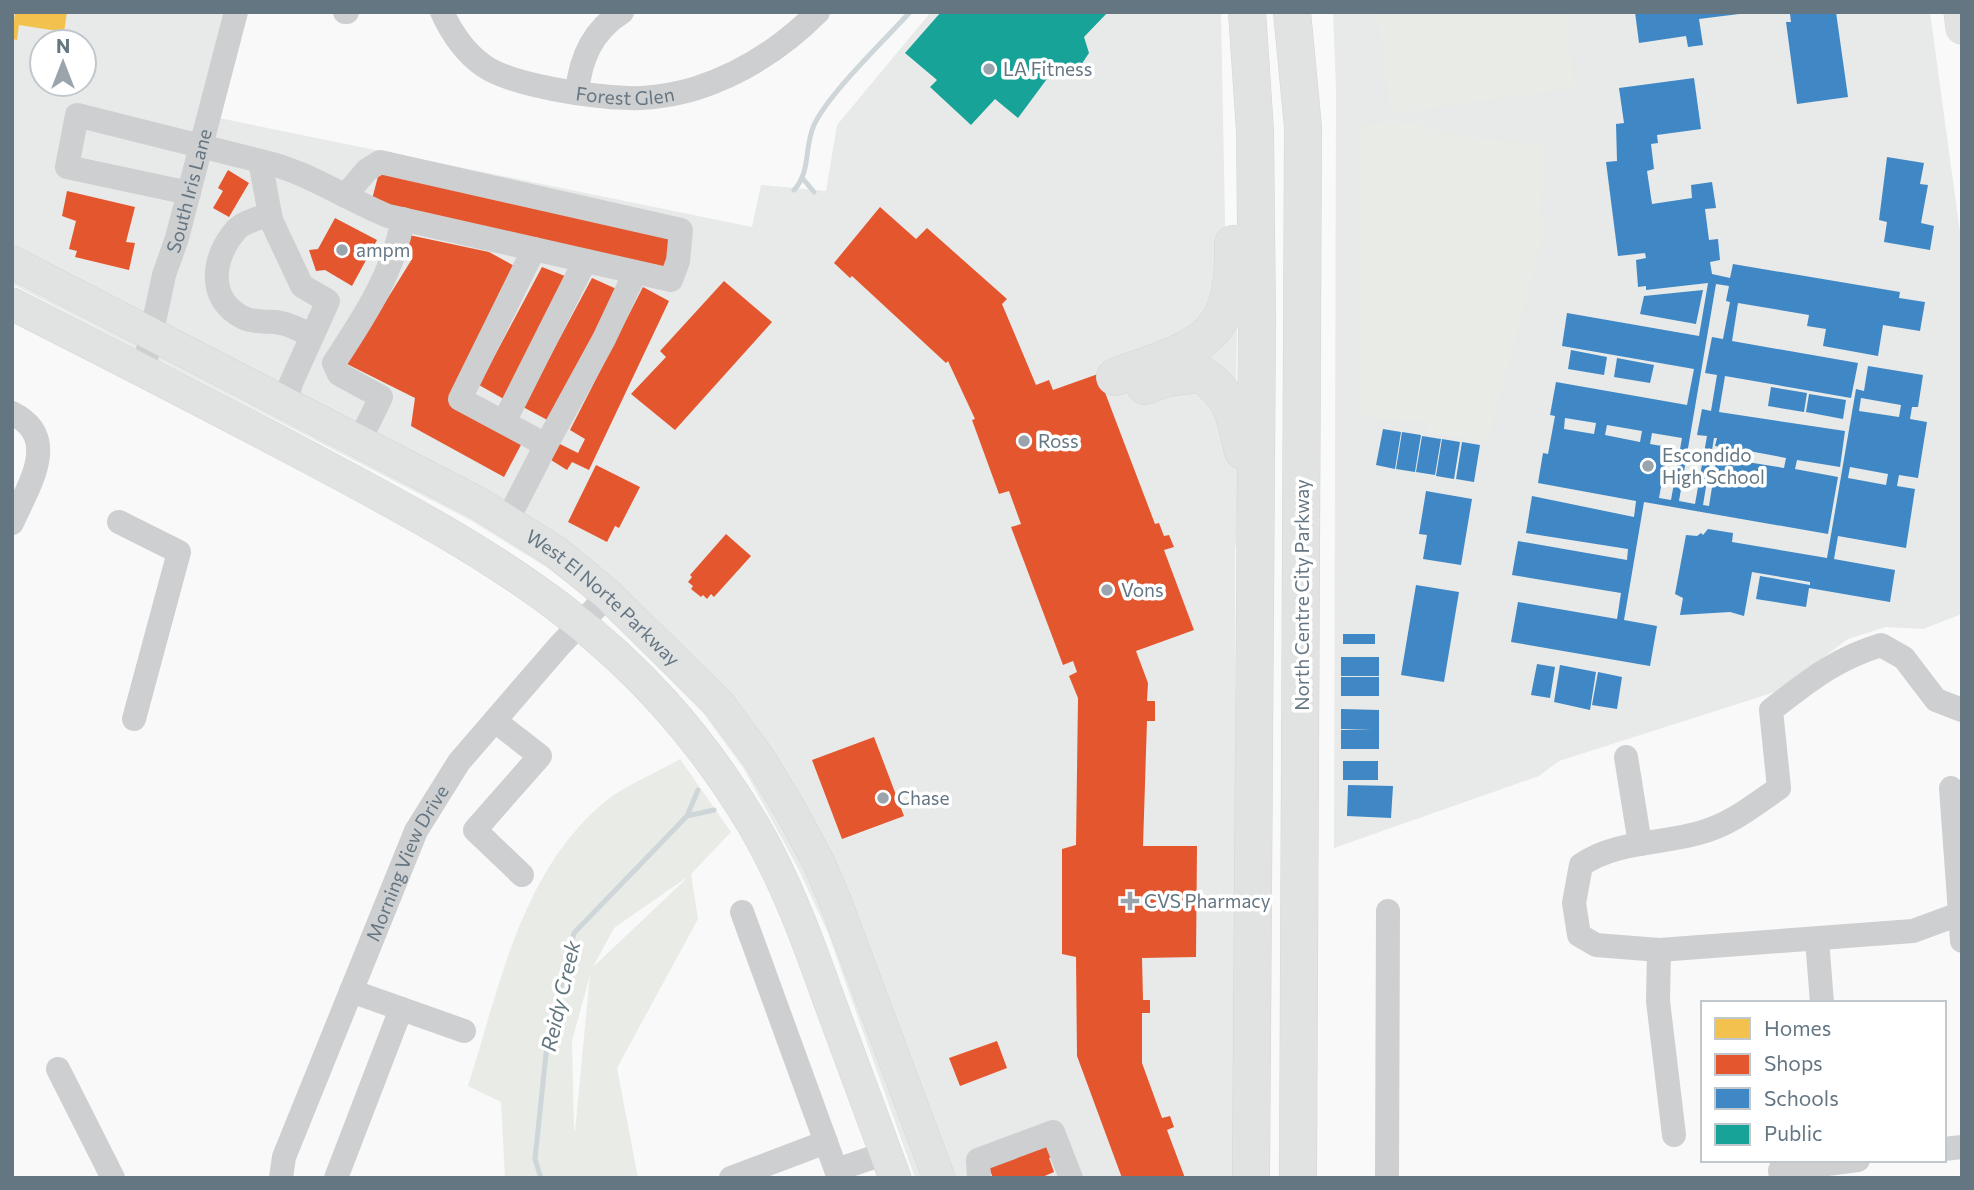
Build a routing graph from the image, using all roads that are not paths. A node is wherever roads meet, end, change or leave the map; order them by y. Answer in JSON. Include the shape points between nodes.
{"nodes":[{"id":1,"x":236,"y":12,"type":"edge"},
{"id":2,"x":442,"y":12,"type":"edge"},
{"id":3,"x":622,"y":12,"type":"edge"},
{"id":4,"x":818,"y":12,"type":"edge"},
{"id":5,"x":1238,"y":12,"type":"edge"},
{"id":6,"x":1247,"y":12,"type":"edge"},
{"id":7,"x":1292,"y":12,"type":"edge"},
{"id":8,"x":1960,"y":12,"type":"edge"},
{"id":9,"x":1962,"y":28,"type":"edge"},
{"id":10,"x":577,"y":93,"type":"junction"},
{"id":11,"x":201,"y":144,"type":"junction"},
{"id":12,"x":260,"y":161,"type":"junction"},
{"id":13,"x":188,"y":193,"type":"junction"},
{"id":14,"x":345,"y":196,"type":"junction"},
{"id":15,"x":270,"y":214,"type":"junction"},
{"id":16,"x":403,"y":219,"type":"junction"},
{"id":17,"x":534,"y":249,"type":"junction"},
{"id":18,"x":585,"y":261,"type":"junction"},
{"id":19,"x":12,"y":262,"type":"edge"},
{"id":20,"x":635,"y":273,"type":"junction"},
{"id":21,"x":12,"y":304,"type":"edge"},
{"id":22,"x":153,"y":335,"type":"junction"},
{"id":23,"x":312,"y":335,"type":"junction"},
{"id":24,"x":144,"y":369,"type":"junction"},
{"id":25,"x":286,"y":404,"type":"junction"},
{"id":26,"x":12,"y":413,"type":"edge"},
{"id":27,"x":504,"y":422,"type":"junction"},
{"id":28,"x":359,"y":442,"type":"junction"},
{"id":29,"x":546,"y":445,"type":"junction"},
{"id":30,"x":1256,"y":508,"type":"junction"},
{"id":31,"x":507,"y":521,"type":"junction"},
{"id":32,"x":119,"y":522,"type":"dead end"},
{"id":33,"x":12,"y":523,"type":"edge"},
{"id":34,"x":608,"y":595,"type":"junction"},
{"id":35,"x":581,"y":622,"type":"junction"},
{"id":36,"x":1962,"y":710,"type":"edge"},
{"id":37,"x":134,"y":719,"type":"dead end"},
{"id":38,"x":495,"y":721,"type":"junction"},
{"id":39,"x":1626,"y":757,"type":"dead end"},
{"id":40,"x":1951,"y":788,"type":"dead end"},
{"id":41,"x":1640,"y":844,"type":"junction"},
{"id":42,"x":522,"y":875,"type":"dead end"},
{"id":43,"x":1388,"y":911,"type":"dead end"},
{"id":44,"x":743,"y":912,"type":"dead end"},
{"id":45,"x":1962,"y":913,"type":"edge"},
{"id":46,"x":1817,"y":939,"type":"junction"},
{"id":47,"x":1962,"y":941,"type":"edge"},
{"id":48,"x":1659,"y":950,"type":"junction"},
{"id":49,"x":351,"y":991,"type":"junction"},
{"id":50,"x":1822,"y":1001,"type":"edge"},
{"id":51,"x":401,"y":1009,"type":"junction"},
{"id":52,"x":464,"y":1031,"type":"dead end"},
{"id":53,"x":58,"y":1069,"type":"dead end"},
{"id":54,"x":1674,"y":1135,"type":"dead end"},
{"id":55,"x":825,"y":1142,"type":"junction"},
{"id":56,"x":1842,"y":1162,"type":"edge"},
{"id":57,"x":890,"y":1165,"type":"edge"},
{"id":58,"x":837,"y":1174,"type":"edge"},
{"id":59,"x":113,"y":1178,"type":"edge"},
{"id":60,"x":281,"y":1178,"type":"edge"},
{"id":61,"x":336,"y":1178,"type":"edge"},
{"id":62,"x":732,"y":1178,"type":"edge"},
{"id":63,"x":939,"y":1178,"type":"edge"},
{"id":64,"x":979,"y":1178,"type":"edge"},
{"id":65,"x":1071,"y":1178,"type":"edge"},
{"id":66,"x":1251,"y":1178,"type":"edge"},
{"id":67,"x":1298,"y":1178,"type":"edge"},
{"id":68,"x":1387,"y":1178,"type":"edge"},
{"id":69,"x":1781,"y":1178,"type":"edge"}],
"edges":[{"from":1,"to":11,"type":"street","name":"South Iris Lane"},
{"from":2,"to":10,"type":"street","name":"Forest Glen","via":[[451,33],[486,68],[509,78]]},
{"from":3,"to":10,"type":"street","via":[[595,34],[579,72]]},
{"from":4,"to":10,"type":"street","name":"Forest Glen","via":[[756,62],[696,88],[631,99]]},
{"from":5,"to":30,"type":"highway","via":[[1230,132],[1234,267],[1230,301],[1209,337],[1118,385],[1201,374],[1218,387],[1231,402]]},
{"from":6,"to":30,"type":"highway","via":[[1255,131]]},
{"from":7,"to":67,"type":"highway","name":"North Centre City Parkway","via":[[1303,127]]},
{"from":8,"to":9,"type":"main road"},
{"from":11,"to":12,"type":"street"},
{"from":11,"to":13,"type":"street","name":"South Iris Lane"},
{"from":11,"to":13,"type":"street","via":[[76,115],[67,167]]},
{"from":12,"to":14,"type":"street","via":[[291,167]]},
{"from":12,"to":15,"type":"street"},
{"from":13,"to":22,"type":"street","name":"South Iris Lane","via":[[164,275]]},
{"from":14,"to":16,"type":"street"},
{"from":14,"to":20,"type":"street","via":[[380,162],[681,230],[671,281]]},
{"from":15,"to":23,"type":"street","via":[[302,286],[328,301]]},
{"from":15,"to":23,"type":"street","via":[[237,228],[216,259],[216,280],[230,309],[244,318],[279,322]]},
{"from":16,"to":17,"type":"street"},
{"from":16,"to":28,"type":"street","via":[[386,279],[334,363],[340,374],[381,397]]},
{"from":17,"to":18,"type":"street"},
{"from":17,"to":27,"type":"street","via":[[460,399]]},
{"from":18,"to":20,"type":"street"},
{"from":18,"to":27,"type":"street"},
{"from":19,"to":22,"type":"main road","name":"West El Norte Parkway"},
{"from":20,"to":29,"type":"street"},
{"from":21,"to":24,"type":"main road","name":"West El Norte Parkway"},
{"from":22,"to":24,"type":"street","name":"South Iris Lane"},
{"from":22,"to":25,"type":"main road","name":"West El Norte Parkway"},
{"from":23,"to":25,"type":"street"},
{"from":24,"to":35,"type":"main road","name":"West El Norte Parkway","via":[[472,546]]},
{"from":25,"to":28,"type":"main road","name":"West El Norte Parkway"},
{"from":26,"to":33,"type":"street","via":[[23,418],[37,435],[39,457]]},
{"from":27,"to":29,"type":"street"},
{"from":28,"to":31,"type":"main road","name":"West El Norte Parkway"},
{"from":29,"to":31,"type":"street"},
{"from":30,"to":66,"type":"highway"},
{"from":31,"to":34,"type":"main road","name":"West El Norte Parkway","via":[[556,552]]},
{"from":32,"to":37,"type":"street","via":[[178,551]]},
{"from":34,"to":35,"type":"street","name":"Morning View Drive"},
{"from":34,"to":63,"type":"main road","name":"West El Norte Parkway","via":[[719,704],[791,811],[836,903]]},
{"from":35,"to":38,"type":"street","name":"Morning View Drive"},
{"from":35,"to":57,"type":"main road","name":"West El Norte Parkway","via":[[645,681],[698,741],[755,828],[809,945]]},
{"from":36,"to":41,"type":"street","via":[[1936,700],[1904,658],[1881,645],[1849,655],[1771,710],[1779,788],[1730,823],[1699,834]]},
{"from":38,"to":42,"type":"street","via":[[540,756],[475,830]]},
{"from":38,"to":49,"type":"street","name":"Morning View Drive","via":[[459,762],[416,831]]},
{"from":39,"to":41,"type":"street"},
{"from":40,"to":45,"type":"street"},
{"from":41,"to":48,"type":"street","via":[[1600,852],[1581,864],[1574,904],[1579,935],[1596,945]]},
{"from":43,"to":68,"type":"street"},
{"from":44,"to":55,"type":"street"},
{"from":45,"to":46,"type":"street","via":[[1913,931]]},
{"from":45,"to":47,"type":"street"},
{"from":46,"to":48,"type":"street"},
{"from":46,"to":50,"type":"street"},
{"from":48,"to":54,"type":"street","via":[[1658,1001]]},
{"from":49,"to":51,"type":"street"},
{"from":49,"to":60,"type":"street","name":"Morning View Drive","via":[[284,1157]]},
{"from":51,"to":52,"type":"street"},
{"from":51,"to":61,"type":"street"},
{"from":53,"to":59,"type":"street"},
{"from":55,"to":58,"type":"street"},
{"from":55,"to":62,"type":"street"},
{"from":56,"to":69,"type":"street","via":[[1780,1170]]},
{"from":57,"to":58,"type":"street"},
{"from":64,"to":65,"type":"street","via":[[978,1160],[1053,1132]]}]}
